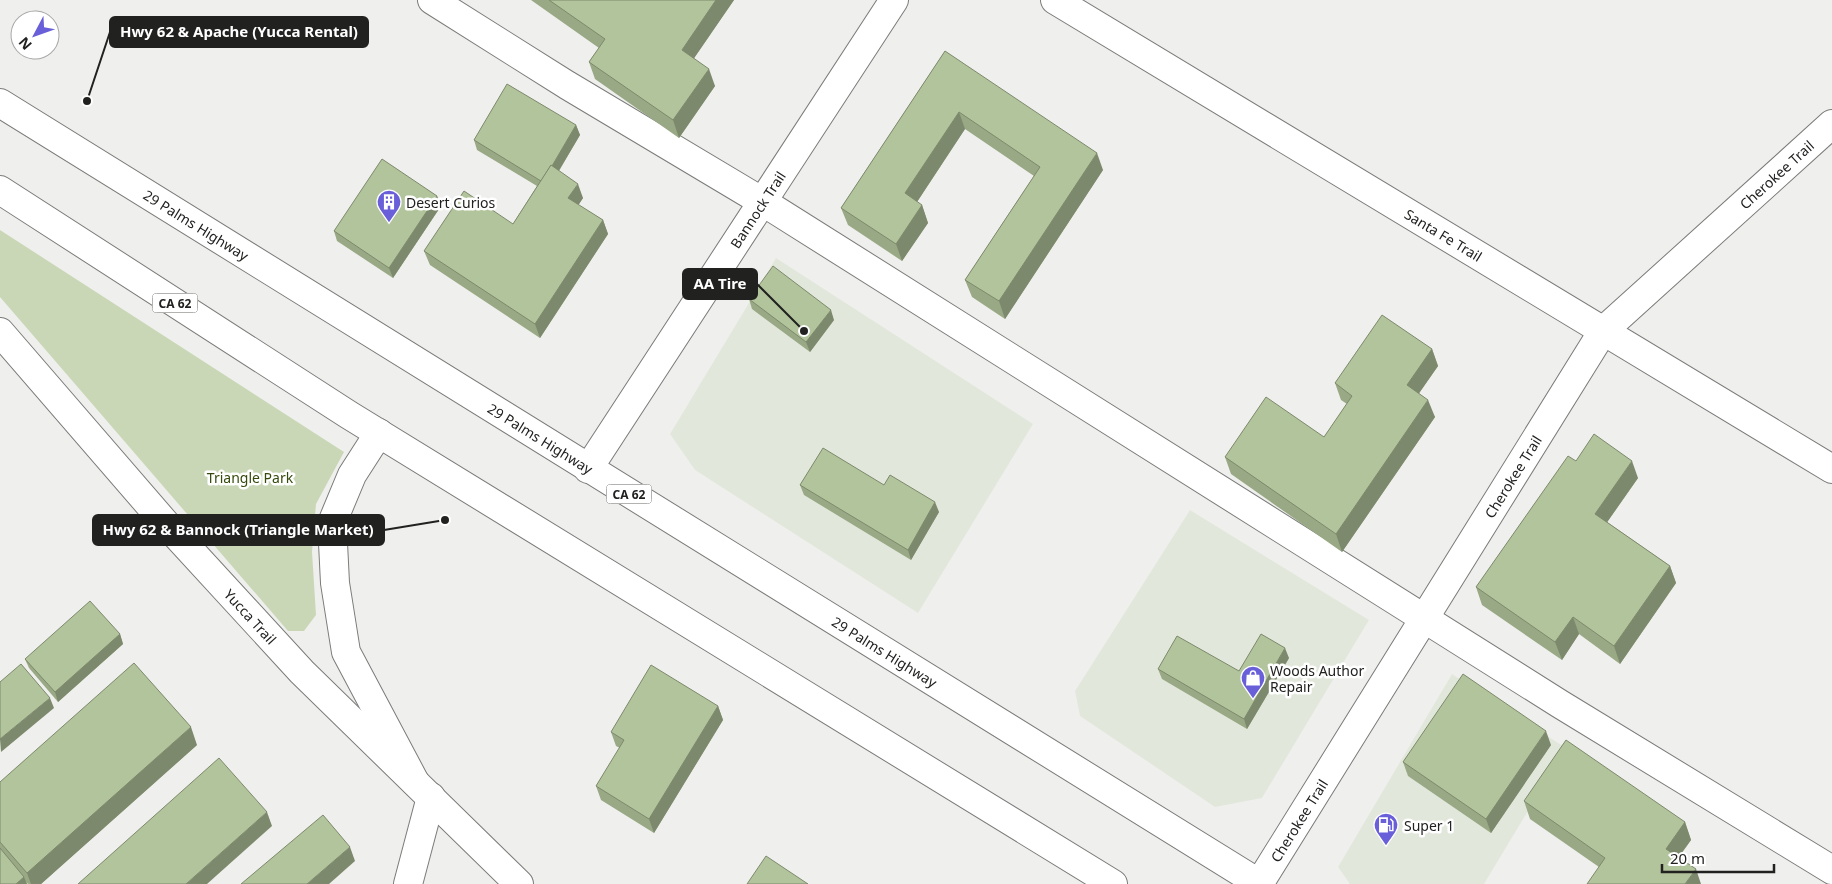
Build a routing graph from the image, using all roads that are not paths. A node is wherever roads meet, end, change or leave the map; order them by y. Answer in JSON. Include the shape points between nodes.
{"nodes":[{"id":1,"x":432,"y":0,"type":"edge"},
{"id":2,"x":894,"y":0,"type":"edge"},
{"id":3,"x":1054,"y":0,"type":"edge"},
{"id":4,"x":0,"y":103,"type":"edge"},
{"id":5,"x":1832,"y":124,"type":"edge"},
{"id":6,"x":0,"y":190,"type":"edge"},
{"id":7,"x":763,"y":202,"type":"junction"},
{"id":8,"x":1603,"y":331,"type":"junction"},
{"id":9,"x":0,"y":332,"type":"edge"},
{"id":10,"x":379,"y":433,"type":"junction"},
{"id":11,"x":1832,"y":468,"type":"edge"},
{"id":12,"x":588,"y":469,"type":"junction"},
{"id":13,"x":1425,"y":617,"type":"junction"},
{"id":14,"x":423,"y":789,"type":"junction"},
{"id":15,"x":1832,"y":870,"type":"edge"},
{"id":16,"x":408,"y":884,"type":"edge"},
{"id":17,"x":519,"y":884,"type":"edge"},
{"id":18,"x":1113,"y":884,"type":"edge"},
{"id":19,"x":1260,"y":884,"type":"edge"}],
"edges":[{"from":1,"to":7,"type":"street"},
{"from":2,"to":7,"type":"street","name":"Bannock Trail"},
{"from":3,"to":8,"type":"street","name":"Santa Fe Trail"},
{"from":4,"to":12,"type":"street","name":"29 Palms Highway","number":"CA 62"},
{"from":5,"to":8,"type":"street","name":"Cherokee Trail"},
{"from":6,"to":10,"type":"street","number":"CA 62"},
{"from":7,"to":12,"type":"street","name":"Bannock Trail"},
{"from":7,"to":13,"type":"street"},
{"from":8,"to":11,"type":"street","name":"Santa Fe Trail"},
{"from":8,"to":13,"type":"street","name":"Cherokee Trail"},
{"from":9,"to":14,"type":"street","name":"Yucca Trail","via":[[166,524],[302,672]]},
{"from":10,"to":14,"type":"street","via":[[352,475],[332,523],[335,583],[346,652]]},
{"from":10,"to":18,"type":"street","number":"CA 62"},
{"from":12,"to":19,"type":"street","name":"29 Palms Highway","number":"CA 62"},
{"from":13,"to":15,"type":"street","via":[[1560,704]]},
{"from":13,"to":19,"type":"street","name":"Cherokee Trail"},
{"from":14,"to":16,"type":"street"},
{"from":14,"to":17,"type":"street","name":"Yucca Trail"}]}
